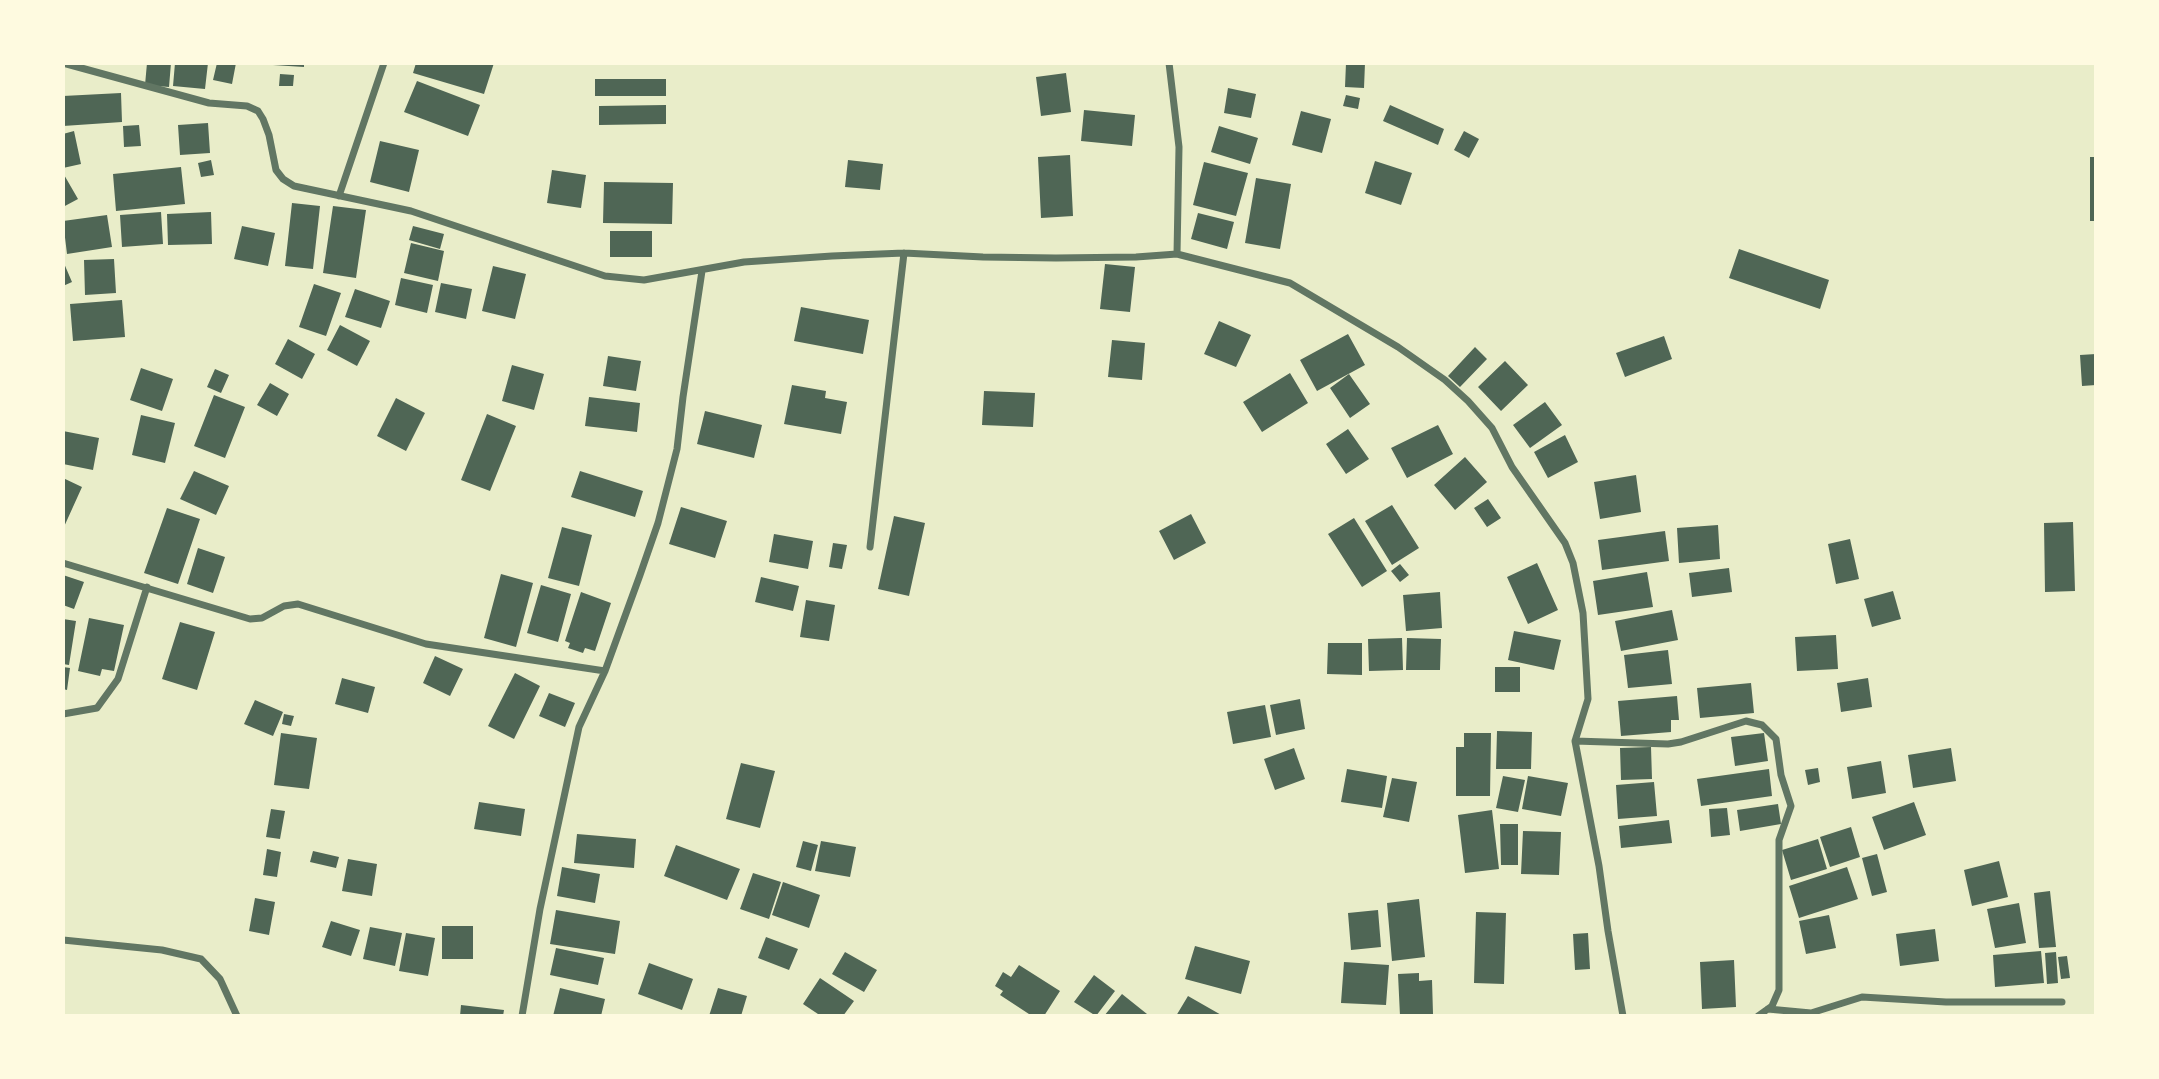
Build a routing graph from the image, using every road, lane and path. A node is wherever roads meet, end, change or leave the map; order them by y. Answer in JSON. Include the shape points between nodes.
{"nodes":[{"id":1,"x":63,"y":63,"type":"edge"},
{"id":2,"x":384,"y":63,"type":"edge"},
{"id":3,"x":1169,"y":63,"type":"edge"},
{"id":4,"x":339,"y":196,"type":"junction"},
{"id":5,"x":904,"y":253,"type":"junction"},
{"id":6,"x":1177,"y":254,"type":"junction"},
{"id":7,"x":702,"y":271,"type":"junction"},
{"id":8,"x":870,"y":547,"type":"dead end"},
{"id":9,"x":63,"y":563,"type":"edge"},
{"id":10,"x":147,"y":587,"type":"junction"},
{"id":11,"x":605,"y":671,"type":"junction"},
{"id":12,"x":63,"y":714,"type":"edge"},
{"id":13,"x":1575,"y":741,"type":"junction"},
{"id":14,"x":63,"y":940,"type":"edge"},
{"id":15,"x":2062,"y":1002,"type":"dead end"},
{"id":16,"x":1767,"y":1009,"type":"junction"},
{"id":17,"x":237,"y":1016,"type":"edge"},
{"id":18,"x":522,"y":1016,"type":"edge"},
{"id":19,"x":1623,"y":1016,"type":"edge"},
{"id":20,"x":1758,"y":1016,"type":"edge"}],
"edges":[{"from":1,"to":4,"type":"street","via":[[209,103],[258,111],[283,179],[294,186]]},
{"from":2,"to":4,"type":"street"},
{"from":3,"to":6,"type":"street","via":[[1179,147]]},
{"from":4,"to":7,"type":"street","via":[[411,212],[605,276],[644,280]]},
{"from":5,"to":6,"type":"street","via":[[1056,258]]},
{"from":5,"to":7,"type":"street","via":[[744,262]]},
{"from":5,"to":8,"type":"street"},
{"from":6,"to":13,"type":"street","via":[[1290,283],[1445,380],[1492,428],[1512,467],[1565,543],[1573,564],[1583,613],[1588,699]]},
{"from":7,"to":11,"type":"street","via":[[677,449],[658,523]]},
{"from":9,"to":10,"type":"street"},
{"from":10,"to":11,"type":"street","via":[[250,619],[298,604],[426,644]]},
{"from":10,"to":12,"type":"street","via":[[118,679],[97,708]]},
{"from":11,"to":18,"type":"street","via":[[579,727]]},
{"from":13,"to":16,"type":"street","via":[[1668,744],[1746,721],[1762,725],[1776,740],[1791,806],[1779,840],[1779,990]]},
{"from":13,"to":19,"type":"street"},
{"from":14,"to":17,"type":"street","via":[[162,950],[201,959],[220,979]]},
{"from":15,"to":16,"type":"street","via":[[1862,997],[1811,1013]]},
{"from":16,"to":20,"type":"street"}]}
